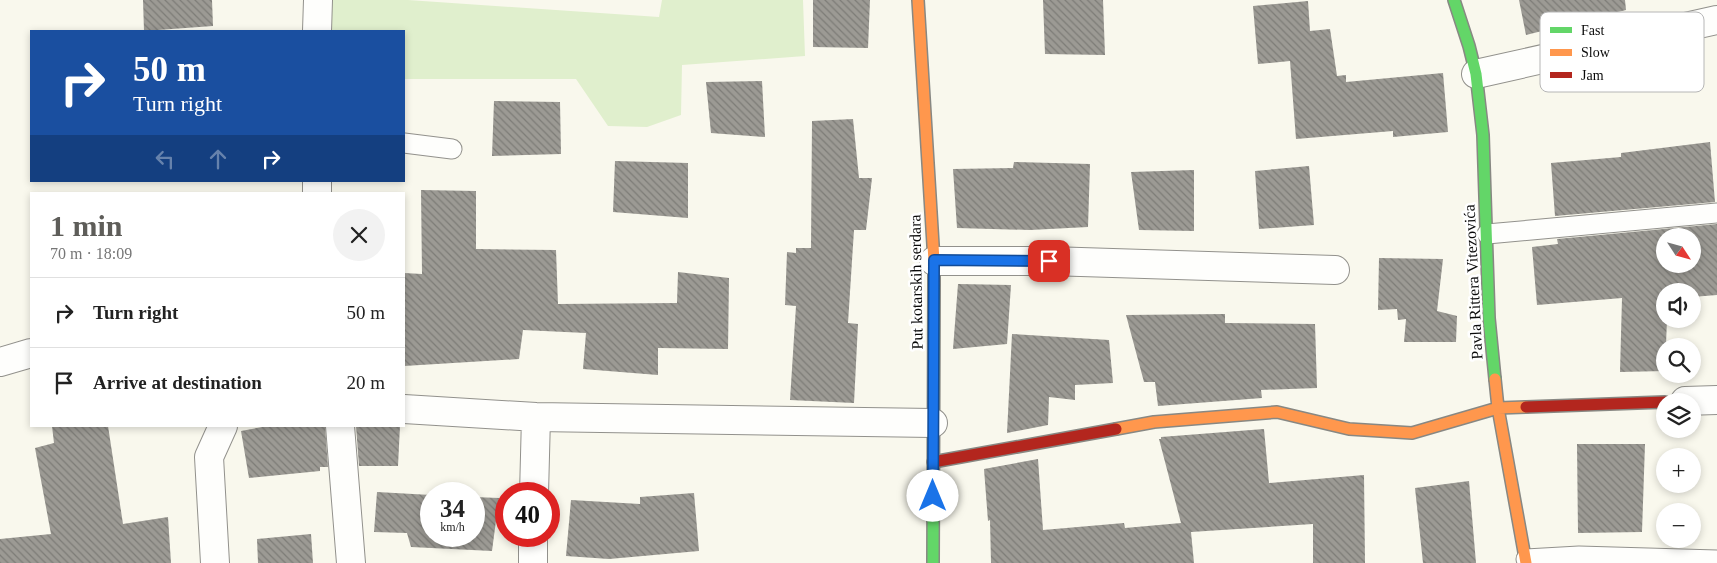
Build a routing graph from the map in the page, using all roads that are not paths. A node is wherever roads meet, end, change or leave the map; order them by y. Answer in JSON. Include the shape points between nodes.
{"nodes":[{"id":1,"x":318,"y":0,"type":"edge"},
{"id":2,"x":918,"y":0,"type":"edge"},
{"id":3,"x":1454,"y":0,"type":"edge"},
{"id":4,"x":1717,"y":20,"type":"edge"},
{"id":5,"x":1704,"y":23,"type":"edge"},
{"id":6,"x":317,"y":30,"type":"edge"},
{"id":7,"x":1540,"y":60,"type":"edge"},
{"id":8,"x":1476,"y":74,"type":"junction"},
{"id":9,"x":405,"y":143,"type":"edge"},
{"id":10,"x":452,"y":149,"type":"dead end"},
{"id":11,"x":1717,"y":214,"type":"edge"},
{"id":12,"x":1486,"y":234,"type":"junction"},
{"id":13,"x":934,"y":260,"type":"junction"},
{"id":14,"x":1335,"y":270,"type":"dead end"},
{"id":15,"x":30,"y":353,"type":"edge"},
{"id":16,"x":0,"y":362,"type":"edge"},
{"id":17,"x":1701,"y":400,"type":"edge"},
{"id":18,"x":1717,"y":400,"type":"edge"},
{"id":19,"x":1656,"y":402,"type":"edge"},
{"id":20,"x":1498,"y":408,"type":"junction"},
{"id":21,"x":405,"y":409,"type":"edge"},
{"id":22,"x":536,"y":417,"type":"junction"},
{"id":23,"x":933,"y":423,"type":"junction"},
{"id":24,"x":223,"y":427,"type":"edge"},
{"id":25,"x":340,"y":427,"type":"edge"},
{"id":26,"x":933,"y":462,"type":"junction"},
{"id":27,"x":534,"y":482,"type":"edge"},
{"id":28,"x":533,"y":547,"type":"edge"},
{"id":29,"x":1717,"y":560,"type":"edge"},
{"id":30,"x":1526,"y":561,"type":"edge"},
{"id":31,"x":215,"y":563,"type":"edge"},
{"id":32,"x":351,"y":563,"type":"edge"},
{"id":33,"x":533,"y":563,"type":"edge"},
{"id":34,"x":932,"y":563,"type":"edge"}],
"edges":[{"from":1,"to":6,"type":"street"},
{"from":2,"to":13,"type":"street","name":"Put kotarskih serdara"},
{"from":3,"to":8,"type":"street","name":"Pavla Rittera Vitezovića"},
{"from":4,"to":5,"type":"street"},
{"from":7,"to":8,"type":"street"},
{"from":8,"to":12,"type":"street","name":"Pavla Rittera Vitezovića","via":[[1483,135]]},
{"from":9,"to":10,"type":"lane"},
{"from":11,"to":12,"type":"lane"},
{"from":12,"to":20,"type":"street","name":"Pavla Rittera Vitezovića","via":[[1489,318]]},
{"from":13,"to":14,"type":"street"},
{"from":13,"to":23,"type":"street","name":"Put kotarskih serdara"},
{"from":15,"to":16,"type":"street"},
{"from":17,"to":18,"type":"street"},
{"from":19,"to":20,"type":"street"},
{"from":20,"to":26,"type":"street","via":[[1412,433],[1349,429],[1277,412],[1154,422]]},
{"from":20,"to":30,"type":"street","name":"Pavla Rittera Vitezovića"},
{"from":21,"to":22,"type":"street"},
{"from":22,"to":23,"type":"street"},
{"from":22,"to":27,"type":"street"},
{"from":23,"to":26,"type":"street","name":"Put kotarskih serdara"},
{"from":24,"to":31,"type":"street","via":[[209,456]]},
{"from":25,"to":32,"type":"street"},
{"from":26,"to":34,"type":"street","name":"Put kotarskih serdara"},
{"from":28,"to":33,"type":"street"},
{"from":29,"to":30,"type":"lane","via":[[1579,556]]}]}
